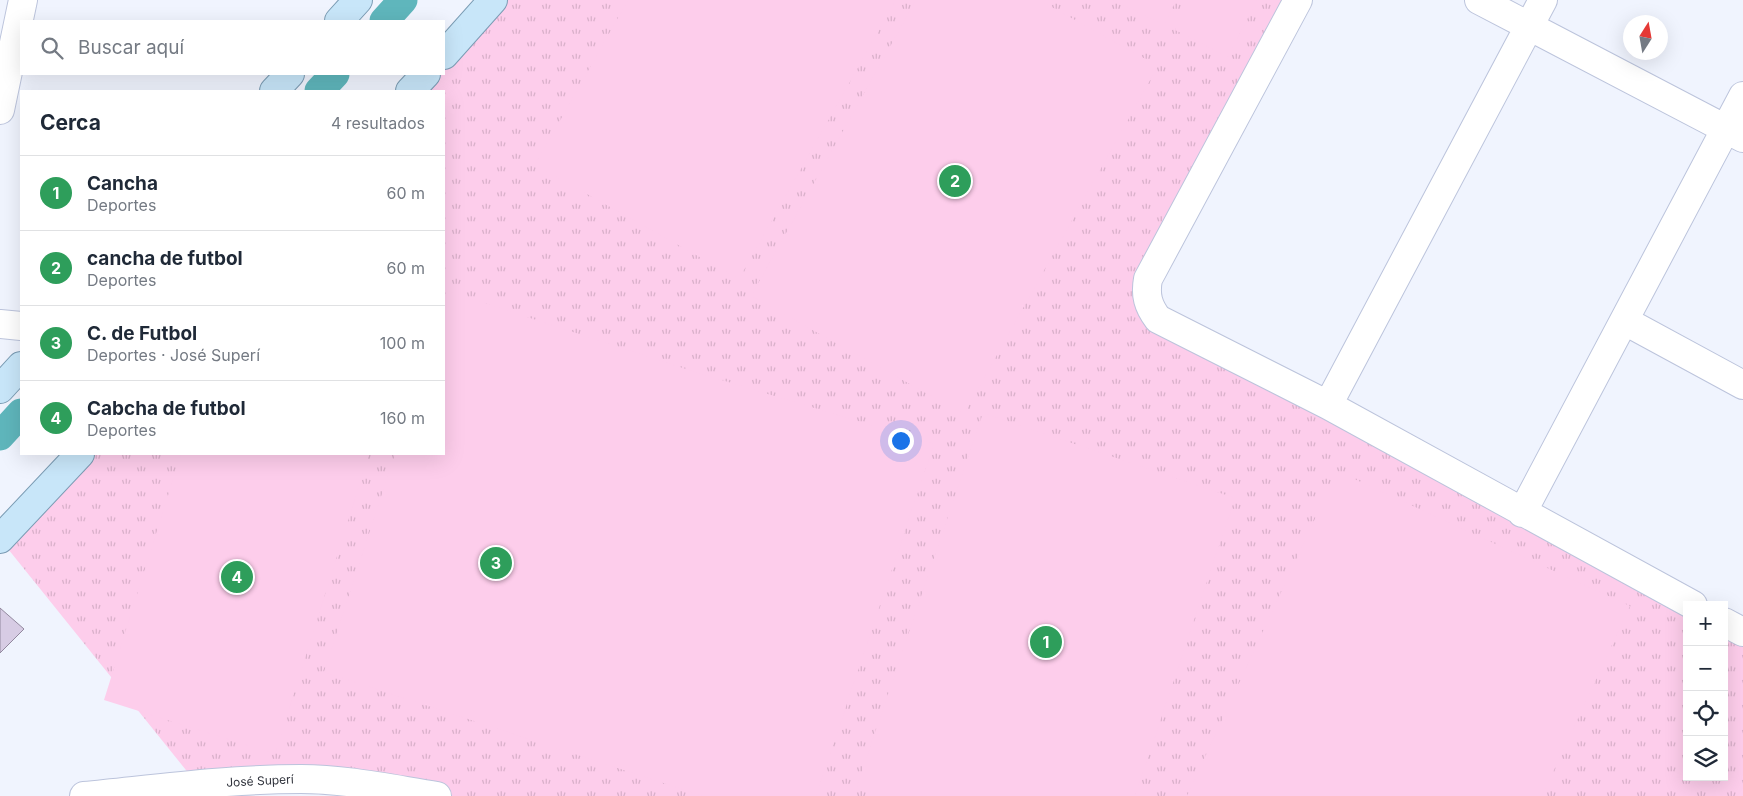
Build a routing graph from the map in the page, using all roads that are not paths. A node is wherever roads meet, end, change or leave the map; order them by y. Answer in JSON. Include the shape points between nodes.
{"nodes":[{"id":1,"x":23,"y":0,"type":"edge"},
{"id":2,"x":358,"y":0,"type":"edge"},
{"id":3,"x":494,"y":0,"type":"edge"},
{"id":4,"x":1298,"y":0,"type":"edge"},
{"id":5,"x":1479,"y":0,"type":"edge"},
{"id":6,"x":1543,"y":0,"type":"edge"},
{"id":7,"x":339,"y":20,"type":"edge"},
{"id":8,"x":1529,"y":27,"type":"junction"},
{"id":9,"x":445,"y":54,"type":"edge"},
{"id":10,"x":289,"y":75,"type":"edge"},
{"id":11,"x":425,"y":75,"type":"edge"},
{"id":12,"x":275,"y":90,"type":"edge"},
{"id":13,"x":411,"y":90,"type":"edge"},
{"id":14,"x":1743,"y":96,"type":"edge"},
{"id":15,"x":0,"y":110,"type":"edge"},
{"id":16,"x":1734,"y":134,"type":"edge"},
{"id":17,"x":1625,"y":321,"type":"junction"},
{"id":18,"x":0,"y":324,"type":"edge"},
{"id":19,"x":20,"y":326,"type":"edge"},
{"id":20,"x":14,"y":366,"type":"edge"},
{"id":21,"x":1743,"y":385,"type":"edge"},
{"id":22,"x":0,"y":389,"type":"edge"},
{"id":23,"x":1328,"y":405,"type":"junction"},
{"id":24,"x":79,"y":455,"type":"edge"},
{"id":25,"x":1522,"y":513,"type":"junction"},
{"id":26,"x":0,"y":539,"type":"edge"},
{"id":27,"x":1686,"y":601,"type":"edge"},
{"id":28,"x":1728,"y":624,"type":"edge"},
{"id":29,"x":1743,"y":632,"type":"edge"},
{"id":30,"x":84,"y":796,"type":"edge"},
{"id":31,"x":437,"y":796,"type":"edge"}],
"edges":[{"from":1,"to":15,"type":"street"},
{"from":2,"to":7,"type":"main road"},
{"from":3,"to":9,"type":"main road"},
{"from":4,"to":23,"type":"street","via":[[1148,279],[1146,290],[1147,301],[1158,319]]},
{"from":5,"to":8,"type":"street"},
{"from":6,"to":8,"type":"street"},
{"from":8,"to":16,"type":"street"},
{"from":8,"to":23,"type":"street"},
{"from":10,"to":12,"type":"main road"},
{"from":11,"to":13,"type":"main road"},
{"from":14,"to":16,"type":"street"},
{"from":16,"to":17,"type":"street"},
{"from":17,"to":21,"type":"street"},
{"from":17,"to":25,"type":"street"},
{"from":18,"to":19,"type":"street"},
{"from":20,"to":22,"type":"main road"},
{"from":23,"to":25,"type":"street"},
{"from":24,"to":26,"type":"main road"},
{"from":25,"to":27,"type":"street"},
{"from":28,"to":29,"type":"street"},
{"from":30,"to":31,"type":"street","name":"José Superí","via":[[237,781],[302,779],[351,782]]}]}
